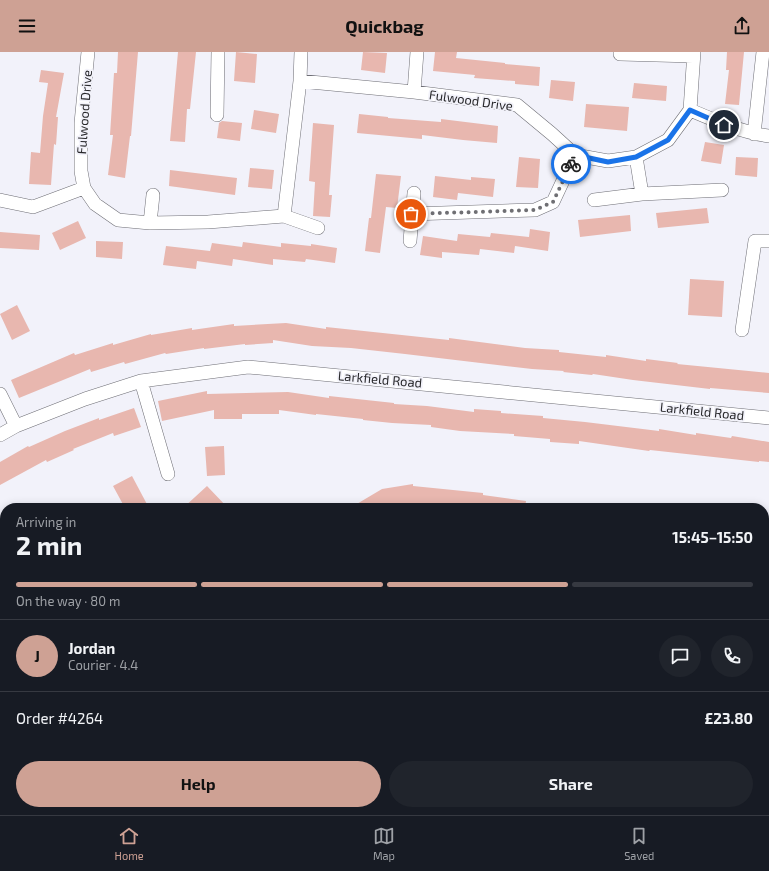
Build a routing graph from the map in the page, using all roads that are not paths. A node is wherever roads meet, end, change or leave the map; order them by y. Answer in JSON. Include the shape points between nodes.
{"nodes":[{"id":1,"x":88,"y":52,"type":"edge"},
{"id":2,"x":218,"y":52,"type":"edge"},
{"id":3,"x":300,"y":52,"type":"edge"},
{"id":4,"x":416,"y":52,"type":"edge"},
{"id":5,"x":763,"y":52,"type":"edge"},
{"id":6,"x":620,"y":53,"type":"edge"},
{"id":7,"x":694,"y":54,"type":"edge"},
{"id":8,"x":300,"y":81,"type":"junction"},
{"id":9,"x":414,"y":92,"type":"junction"},
{"id":10,"x":690,"y":110,"type":"junction"},
{"id":11,"x":217,"y":115,"type":"dead end"},
{"id":12,"x":754,"y":134,"type":"junction"},
{"id":13,"x":769,"y":136,"type":"edge"},
{"id":14,"x":575,"y":155,"type":"junction"},
{"id":15,"x":636,"y":157,"type":"junction"},
{"id":16,"x":84,"y":188,"type":"junction"},
{"id":17,"x":722,"y":190,"type":"dead end"},
{"id":18,"x":414,"y":193,"type":"dead end"},
{"id":19,"x":642,"y":194,"type":"junction"},
{"id":20,"x":153,"y":195,"type":"dead end"},
{"id":21,"x":0,"y":200,"type":"edge"},
{"id":22,"x":594,"y":200,"type":"dead end"},
{"id":23,"x":411,"y":214,"type":"junction"},
{"id":24,"x":284,"y":216,"type":"junction"},
{"id":25,"x":150,"y":223,"type":"junction"},
{"id":26,"x":318,"y":228,"type":"dead end"},
{"id":27,"x":410,"y":241,"type":"dead end"},
{"id":28,"x":769,"y":241,"type":"edge"},
{"id":29,"x":742,"y":330,"type":"dead end"},
{"id":30,"x":141,"y":381,"type":"junction"},
{"id":31,"x":0,"y":394,"type":"edge"},
{"id":32,"x":769,"y":418,"type":"edge"},
{"id":33,"x":16,"y":426,"type":"junction"},
{"id":34,"x":0,"y":435,"type":"edge"},
{"id":35,"x":168,"y":474,"type":"dead end"}],
"edges":[{"from":1,"to":16,"type":"street","name":"Fulwood Drive","via":[[81,123],[81,171]]},
{"from":2,"to":11,"type":"street"},
{"from":3,"to":8,"type":"street"},
{"from":4,"to":9,"type":"street"},
{"from":5,"to":12,"type":"street"},
{"from":6,"to":7,"type":"street"},
{"from":7,"to":10,"type":"street"},
{"from":8,"to":9,"type":"street","name":"Fulwood Drive"},
{"from":8,"to":24,"type":"street"},
{"from":9,"to":14,"type":"street","name":"Fulwood Drive","via":[[517,105]]},
{"from":10,"to":12,"type":"street","via":[[724,125]]},
{"from":10,"to":15,"type":"street","via":[[668,140]]},
{"from":12,"to":13,"type":"street"},
{"from":14,"to":15,"type":"street","via":[[608,162]]},
{"from":14,"to":23,"type":"street","via":[[553,202],[535,210]]},
{"from":15,"to":19,"type":"street"},
{"from":16,"to":21,"type":"street","via":[[33,207]]},
{"from":16,"to":25,"type":"street","name":"Fulwood Drive","via":[[96,204],[118,220]]},
{"from":17,"to":19,"type":"street"},
{"from":18,"to":23,"type":"street"},
{"from":19,"to":22,"type":"street"},
{"from":20,"to":25,"type":"street"},
{"from":23,"to":27,"type":"street"},
{"from":24,"to":25,"type":"street","name":"Fulwood Drive","via":[[208,222]]},
{"from":24,"to":26,"type":"street","name":"Fulwood Drive"},
{"from":28,"to":29,"type":"street","via":[[755,241]]},
{"from":30,"to":32,"type":"street","name":"Larkfield Road","via":[[248,367]]},
{"from":30,"to":33,"type":"street","name":"Larkfield Road","via":[[85,399]]},
{"from":30,"to":35,"type":"street"},
{"from":31,"to":33,"type":"street"},
{"from":33,"to":34,"type":"street","name":"Larkfield Road"}]}
